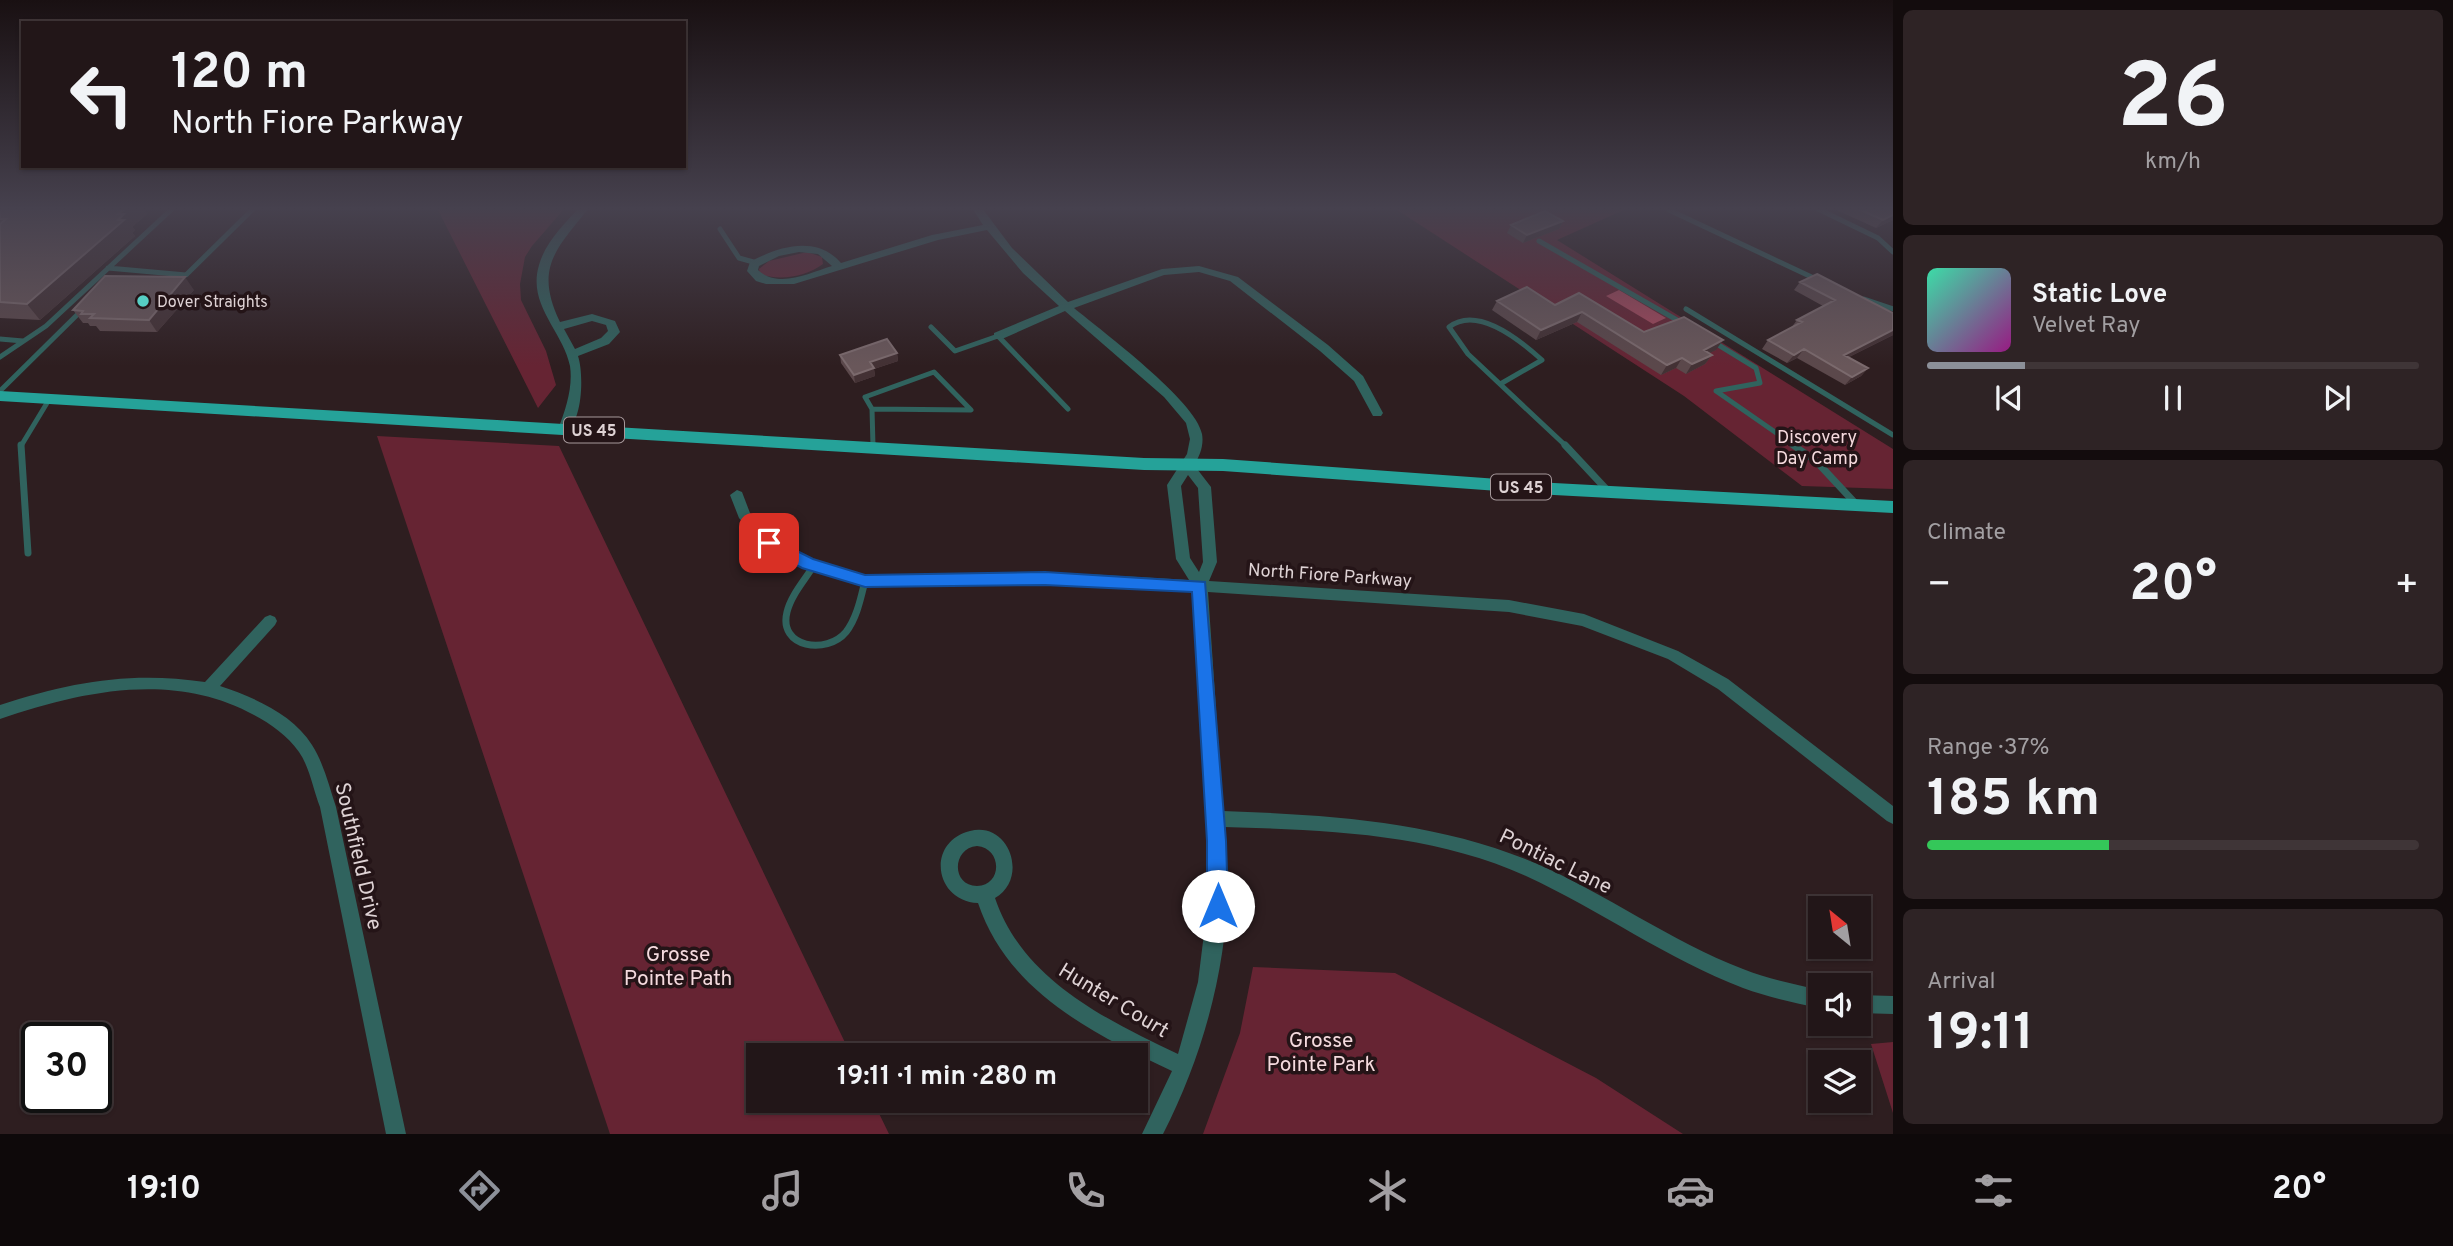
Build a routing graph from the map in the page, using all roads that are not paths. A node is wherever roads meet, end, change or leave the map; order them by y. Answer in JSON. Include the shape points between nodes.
{"nodes":[{"id":1,"x":116,"y":261,"type":"edge"},
{"id":2,"x":200,"y":261,"type":"edge"},
{"id":3,"x":545,"y":261,"type":"edge"},
{"id":4,"x":750,"y":261,"type":"edge"},
{"id":5,"x":762,"y":261,"type":"edge"},
{"id":6,"x":835,"y":261,"type":"edge"},
{"id":7,"x":859,"y":261,"type":"edge"},
{"id":8,"x":1019,"y":261,"type":"edge"},
{"id":9,"x":1573,"y":261,"type":"edge"},
{"id":10,"x":1778,"y":261,"type":"edge"},
{"id":11,"x":757,"y":263,"type":"junction"},
{"id":12,"x":839,"y":267,"type":"junction"},
{"id":13,"x":108,"y":268,"type":"junction"},
{"id":14,"x":1829,"y":285,"type":"edge"},
{"id":15,"x":1852,"y":294,"type":"edge"},
{"id":16,"x":88,"y":304,"type":"edge"},
{"id":17,"x":1068,"y":306,"type":"junction"},
{"id":18,"x":1686,"y":309,"type":"dead end"},
{"id":19,"x":1893,"y":309,"type":"edge"},
{"id":20,"x":1687,"y":326,"type":"edge"},
{"id":21,"x":557,"y":327,"type":"junction"},
{"id":22,"x":931,"y":327,"type":"dead end"},
{"id":23,"x":998,"y":337,"type":"junction"},
{"id":24,"x":0,"y":339,"type":"edge"},
{"id":25,"x":1710,"y":340,"type":"edge"},
{"id":26,"x":23,"y":341,"type":"junction"},
{"id":27,"x":572,"y":354,"type":"junction"},
{"id":28,"x":0,"y":357,"type":"edge"},
{"id":29,"x":1502,"y":383,"type":"junction"},
{"id":30,"x":0,"y":393,"type":"edge"},
{"id":31,"x":50,"y":398,"type":"junction"},
{"id":32,"x":872,"y":409,"type":"junction"},
{"id":33,"x":1069,"y":409,"type":"dead end"},
{"id":34,"x":1377,"y":413,"type":"dead end"},
{"id":35,"x":564,"y":429,"type":"junction"},
{"id":36,"x":1893,"y":435,"type":"edge"},
{"id":37,"x":873,"y":448,"type":"junction"},
{"id":38,"x":1188,"y":466,"type":"junction"},
{"id":39,"x":1609,"y":492,"type":"junction"},
{"id":40,"x":737,"y":495,"type":"dead end"},
{"id":41,"x":1857,"y":505,"type":"junction"},
{"id":42,"x":1893,"y":507,"type":"edge"},
{"id":43,"x":28,"y":553,"type":"dead end"},
{"id":44,"x":814,"y":565,"type":"junction"},
{"id":45,"x":865,"y":581,"type":"junction"},
{"id":46,"x":1200,"y":586,"type":"junction"},
{"id":47,"x":270,"y":621,"type":"dead end"},
{"id":48,"x":208,"y":689,"type":"junction"},
{"id":49,"x":0,"y":712,"type":"edge"},
{"id":50,"x":1893,"y":816,"type":"edge"},
{"id":51,"x":1215,"y":819,"type":"junction"},
{"id":52,"x":984,"y":893,"type":"dead end"},
{"id":53,"x":1808,"y":997,"type":"edge"},
{"id":54,"x":1871,"y":1004,"type":"edge"},
{"id":55,"x":1893,"y":1005,"type":"edge"},
{"id":56,"x":1184,"y":1067,"type":"junction"},
{"id":57,"x":390,"y":1132,"type":"edge"},
{"id":58,"x":1152,"y":1134,"type":"edge"}],
"edges":[{"from":1,"to":13,"type":"lane"},
{"from":2,"to":13,"type":"lane","via":[[186,275]]},
{"from":3,"to":21,"type":"street","via":[[542,293]]},
{"from":4,"to":11,"type":"lane"},
{"from":5,"to":11,"type":"street"},
{"from":6,"to":12,"type":"street"},
{"from":7,"to":12,"type":"street"},
{"from":8,"to":17,"type":"street"},
{"from":9,"to":20,"type":"lane"},
{"from":10,"to":14,"type":"lane"},
{"from":11,"to":12,"type":"street","via":[[752,271],[758,279],[773,284]]},
{"from":13,"to":26,"type":"lane","via":[[46,326]]},
{"from":15,"to":19,"type":"lane"},
{"from":16,"to":30,"type":"lane"},
{"from":17,"to":23,"type":"street"},
{"from":17,"to":34,"type":"street","via":[[1161,272],[1199,269],[1218,273],[1234,279],[1346,366],[1359,379]]},
{"from":17,"to":38,"type":"street","via":[[1183,410],[1196,431]]},
{"from":18,"to":36,"type":"lane"},
{"from":21,"to":27,"type":"street"},
{"from":21,"to":27,"type":"street","via":[[592,317],[611,323],[614,332],[605,341]]},
{"from":22,"to":23,"type":"lane","via":[[954,351]]},
{"from":23,"to":33,"type":"lane"},
{"from":24,"to":26,"type":"lane"},
{"from":25,"to":41,"type":"lane","via":[[1756,369],[1760,383],[1716,391],[1816,461]]},
{"from":26,"to":28,"type":"lane"},
{"from":27,"to":35,"type":"street","via":[[576,385]]},
{"from":29,"to":29,"type":"lane","via":[[1460,344],[1449,327],[1453,322],[1472,317],[1485,321],[1542,360]]},
{"from":29,"to":39,"type":"lane"},
{"from":30,"to":31,"type":"main road","number":"US 45"},
{"from":31,"to":35,"type":"main road","number":"US 45"},
{"from":31,"to":43,"type":"lane","via":[[20,443]]},
{"from":32,"to":32,"type":"lane","via":[[865,397],[934,372],[971,410]]},
{"from":32,"to":37,"type":"lane"},
{"from":35,"to":37,"type":"main road","number":"US 45"},
{"from":37,"to":38,"type":"main road","number":"US 45"},
{"from":38,"to":39,"type":"main road","number":"US 45"},
{"from":38,"to":46,"type":"street","via":[[1204,487],[1210,562]]},
{"from":38,"to":46,"type":"street","via":[[1174,485],[1183,559]]},
{"from":39,"to":41,"type":"main road","number":"US 45"},
{"from":40,"to":44,"type":"street","name":"North Fiore Parkway","via":[[744,515],[762,536]]},
{"from":41,"to":42,"type":"main road","number":"US 45"},
{"from":44,"to":45,"type":"street","name":"North Fiore Parkway"},
{"from":44,"to":45,"type":"lane","via":[[787,611],[789,636],[799,642],[823,646],[846,632]]},
{"from":45,"to":46,"type":"street","name":"North Fiore Parkway","via":[[1045,578]]},
{"from":46,"to":50,"type":"street","name":"North Fiore Parkway","via":[[1509,606],[1584,620],[1673,655],[1723,684]]},
{"from":46,"to":51,"type":"street"},
{"from":47,"to":48,"type":"street"},
{"from":48,"to":49,"type":"street","name":"Southfield Drive","via":[[159,682],[112,684]]},
{"from":48,"to":57,"type":"street","name":"Southfield Drive","via":[[254,705],[286,726],[310,755],[328,807]]},
{"from":51,"to":53,"type":"street","name":"Pontiac Lane","via":[[1311,821],[1416,834],[1484,850],[1532,870],[1726,972]]},
{"from":51,"to":56,"type":"street","via":[[1217,928],[1210,973]]},
{"from":52,"to":56,"type":"street","name":"Hunter Court","via":[[1000,934],[1017,960],[1042,983],[1130,1042]]},
{"from":54,"to":55,"type":"street"},
{"from":56,"to":58,"type":"street"}]}
